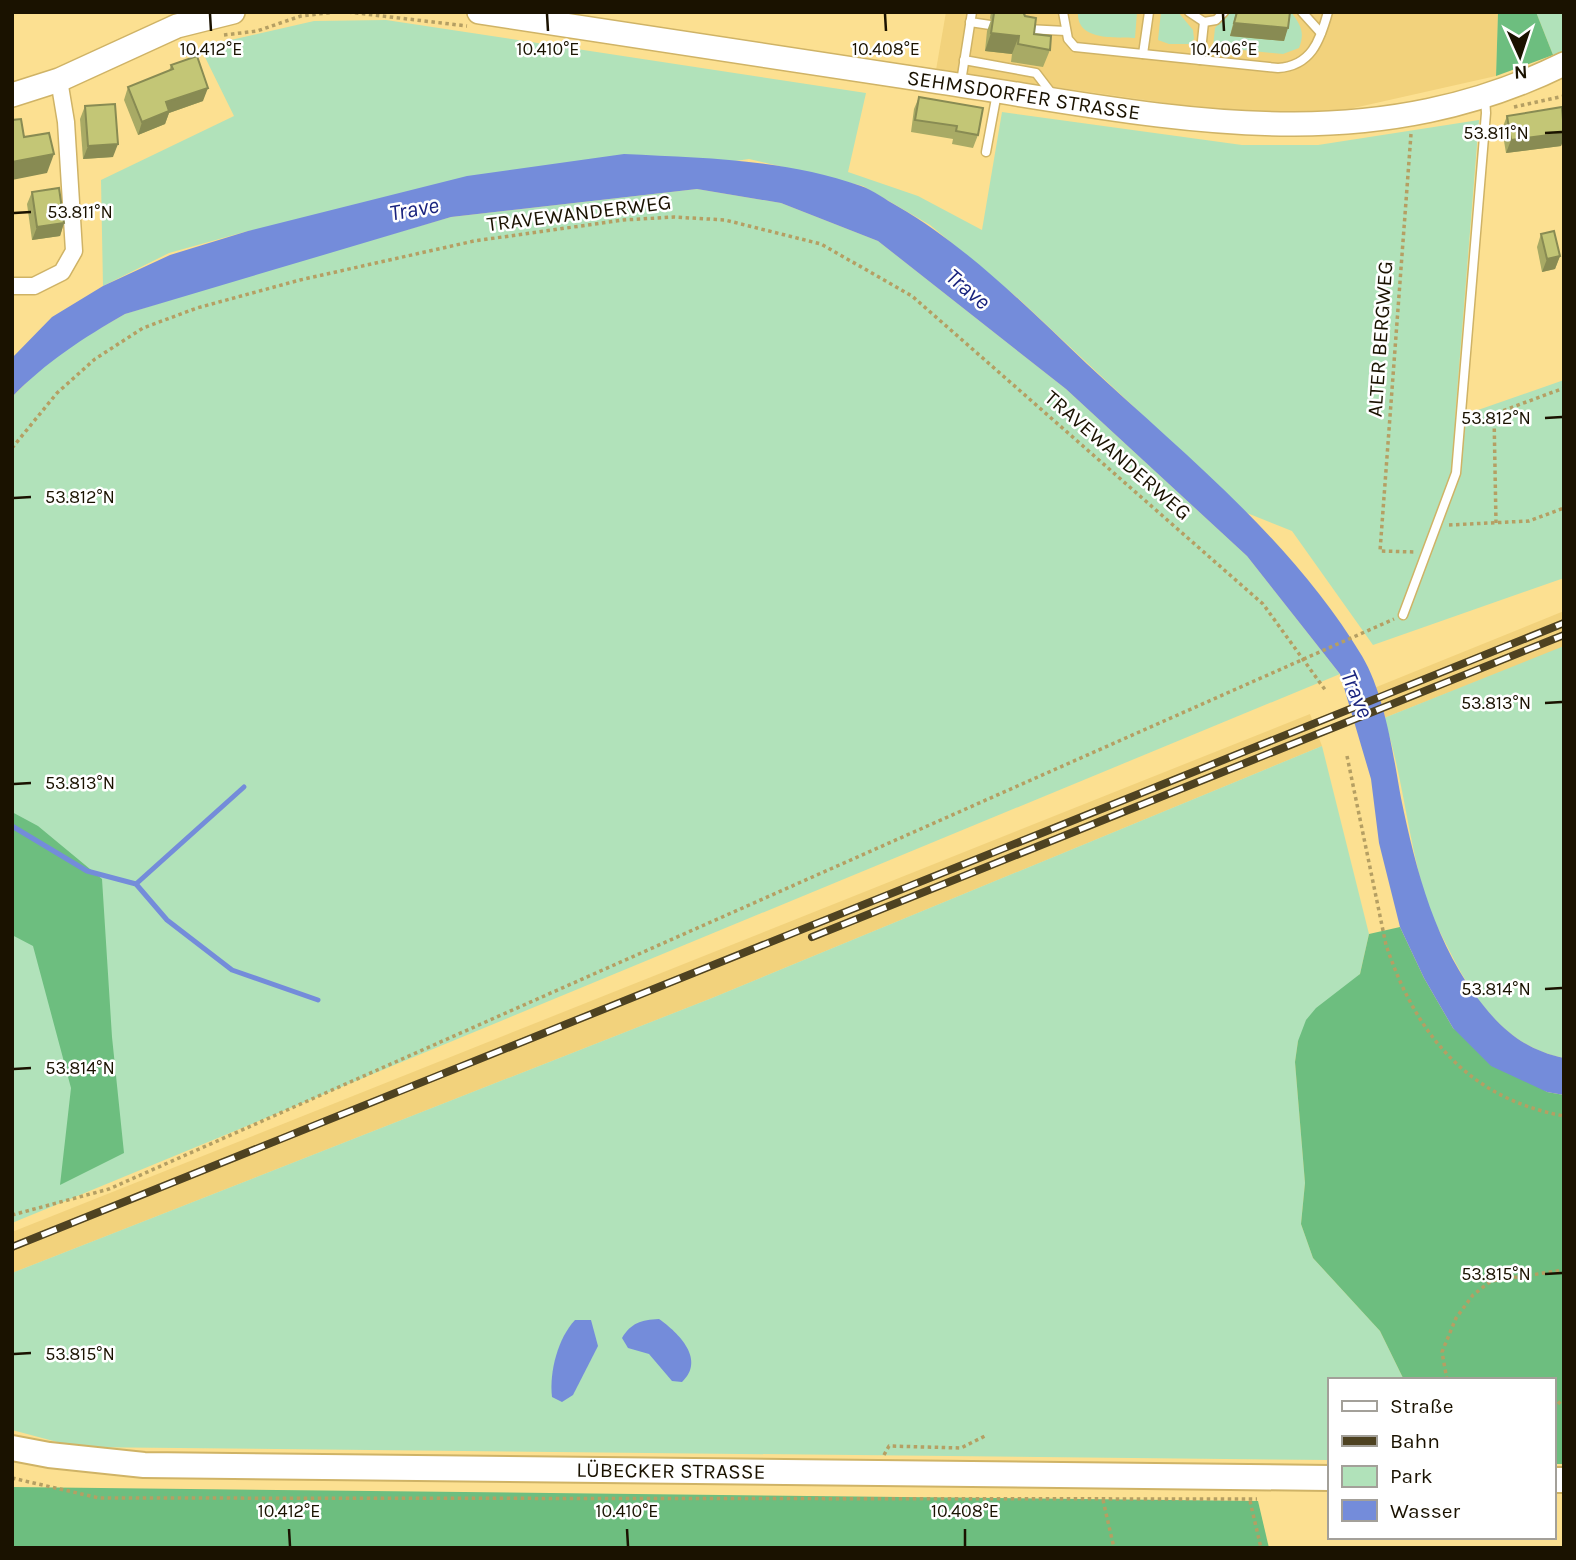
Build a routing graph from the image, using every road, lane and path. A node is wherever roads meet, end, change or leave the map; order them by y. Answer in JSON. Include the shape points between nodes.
{"nodes":[{"id":1,"x":233,"y":12,"type":"edge"},
{"id":2,"x":335,"y":12,"type":"edge"},
{"id":3,"x":479,"y":12,"type":"edge"},
{"id":4,"x":972,"y":12,"type":"edge"},
{"id":5,"x":1063,"y":12,"type":"edge"},
{"id":6,"x":1149,"y":12,"type":"edge"},
{"id":7,"x":1189,"y":12,"type":"edge"},
{"id":8,"x":1224,"y":12,"type":"edge"},
{"id":9,"x":1302,"y":12,"type":"edge"},
{"id":10,"x":1328,"y":12,"type":"edge"},
{"id":11,"x":970,"y":22,"type":"junction"},
{"id":12,"x":1204,"y":22,"type":"junction"},
{"id":13,"x":990,"y":25,"type":"edge"},
{"id":14,"x":1022,"y":28,"type":"edge"},
{"id":15,"x":1066,"y":31,"type":"junction"},
{"id":16,"x":1321,"y":33,"type":"junction"},
{"id":17,"x":231,"y":36,"type":"dead end"},
{"id":18,"x":1143,"y":54,"type":"junction"},
{"id":19,"x":964,"y":60,"type":"junction"},
{"id":20,"x":1200,"y":60,"type":"junction"},
{"id":21,"x":1564,"y":64,"type":"edge"},
{"id":22,"x":59,"y":80,"type":"junction"},
{"id":23,"x":960,"y":85,"type":"junction"},
{"id":24,"x":998,"y":91,"type":"junction"},
{"id":25,"x":12,"y":95,"type":"edge"},
{"id":26,"x":1564,"y":96,"type":"edge"},
{"id":27,"x":1055,"y":100,"type":"junction"},
{"id":28,"x":1485,"y":105,"type":"junction"},
{"id":29,"x":1412,"y":129,"type":"dead end"},
{"id":30,"x":986,"y":152,"type":"dead end"},
{"id":31,"x":12,"y":286,"type":"edge"},
{"id":32,"x":1564,"y":388,"type":"edge"},
{"id":33,"x":12,"y":448,"type":"edge"},
{"id":34,"x":1564,"y":508,"type":"edge"},
{"id":35,"x":1496,"y":523,"type":"junction"},
{"id":36,"x":1436,"y":526,"type":"junction"},
{"id":37,"x":1426,"y":552,"type":"junction"},
{"id":38,"x":1403,"y":615,"type":"joint"},
{"id":39,"x":1305,"y":659,"type":"junction"},
{"id":40,"x":1326,"y":691,"type":"dead end"},
{"id":41,"x":1347,"y":757,"type":"dead end"},
{"id":42,"x":1564,"y":1116,"type":"edge"},
{"id":43,"x":12,"y":1215,"type":"edge"},
{"id":44,"x":1564,"y":1270,"type":"edge"},
{"id":45,"x":1447,"y":1378,"type":"edge"},
{"id":46,"x":987,"y":1435,"type":"dead end"},
{"id":47,"x":12,"y":1448,"type":"edge"},
{"id":48,"x":876,"y":1473,"type":"junction"},
{"id":49,"x":1239,"y":1476,"type":"junction"},
{"id":50,"x":12,"y":1478,"type":"edge"},
{"id":51,"x":1328,"y":1478,"type":"edge"},
{"id":52,"x":1103,"y":1500,"type":"junction"},
{"id":53,"x":1250,"y":1500,"type":"junction"},
{"id":54,"x":1114,"y":1548,"type":"edge"},
{"id":55,"x":1261,"y":1548,"type":"edge"}],
"edges":[{"from":1,"to":22,"type":"main road","via":[[177,26]]},
{"from":2,"to":17,"type":"path","via":[[301,16]]},
{"from":3,"to":23,"type":"main road","name":"SEHMSDORFER STRASSE"},
{"from":4,"to":11,"type":"lane"},
{"from":5,"to":15,"type":"lane"},
{"from":6,"to":18,"type":"lane"},
{"from":7,"to":12,"type":"lane"},
{"from":8,"to":12,"type":"lane","via":[[1216,20]]},
{"from":9,"to":16,"type":"lane"},
{"from":10,"to":16,"type":"lane"},
{"from":11,"to":13,"type":"lane"},
{"from":11,"to":19,"type":"lane"},
{"from":12,"to":20,"type":"lane"},
{"from":14,"to":15,"type":"lane"},
{"from":15,"to":18,"type":"lane","via":[[1075,47]]},
{"from":16,"to":20,"type":"lane","via":[[1309,57],[1292,67]]},
{"from":18,"to":20,"type":"lane"},
{"from":19,"to":23,"type":"lane"},
{"from":19,"to":27,"type":"lane","via":[[1036,73]]},
{"from":21,"to":28,"type":"main road","name":"SEHMSDORFER STRASSE"},
{"from":22,"to":25,"type":"main road"},
{"from":22,"to":31,"type":"street","via":[[74,251],[62,272],[34,286]]},
{"from":23,"to":24,"type":"main road","name":"SEHMSDORFER STRASSE"},
{"from":24,"to":27,"type":"main road","name":"SEHMSDORFER STRASSE"},
{"from":24,"to":30,"type":"lane"},
{"from":26,"to":28,"type":"path"},
{"from":27,"to":28,"type":"main road","name":"SEHMSDORFER STRASSE","via":[[1217,121],[1318,125],[1381,121]]},
{"from":28,"to":36,"type":"lane","via":[[1455,473]]},
{"from":29,"to":37,"type":"path","name":"ALTER BERGWEG","via":[[1380,551]]},
{"from":32,"to":35,"type":"path","via":[[1494,414]]},
{"from":33,"to":39,"type":"path","name":"TRAVEWANDERWEG","via":[[57,393],[95,359],[143,328],[197,309],[300,280],[474,242],[623,220],[725,220],[821,244],[912,296],[1263,604]]},
{"from":34,"to":35,"type":"path","via":[[1529,521]]},
{"from":35,"to":36,"type":"path"},
{"from":36,"to":37,"type":"lane"},
{"from":37,"to":38,"type":"lane"},
{"from":38,"to":39,"type":"path"},
{"from":39,"to":40,"type":"path","name":"TRAVEWANDERWEG"},
{"from":39,"to":43,"type":"path","via":[[109,1189]]},
{"from":41,"to":42,"type":"path","via":[[1386,944],[1426,1027],[1449,1059],[1502,1098]]},
{"from":44,"to":45,"type":"path","via":[[1491,1281],[1473,1295],[1455,1318],[1442,1352]]},
{"from":46,"to":48,"type":"path","via":[[961,1448],[889,1446]]},
{"from":47,"to":48,"type":"main road","name":"LÜBECKER STRASSE","via":[[144,1465]]},
{"from":48,"to":49,"type":"main road","name":"LÜBECKER STRASSE"},
{"from":49,"to":51,"type":"main road","name":"LÜBECKER STRASSE"},
{"from":49,"to":53,"type":"path"},
{"from":50,"to":52,"type":"path","via":[[99,1498]]},
{"from":52,"to":53,"type":"path"},
{"from":52,"to":54,"type":"path"},
{"from":53,"to":55,"type":"path"}]}
